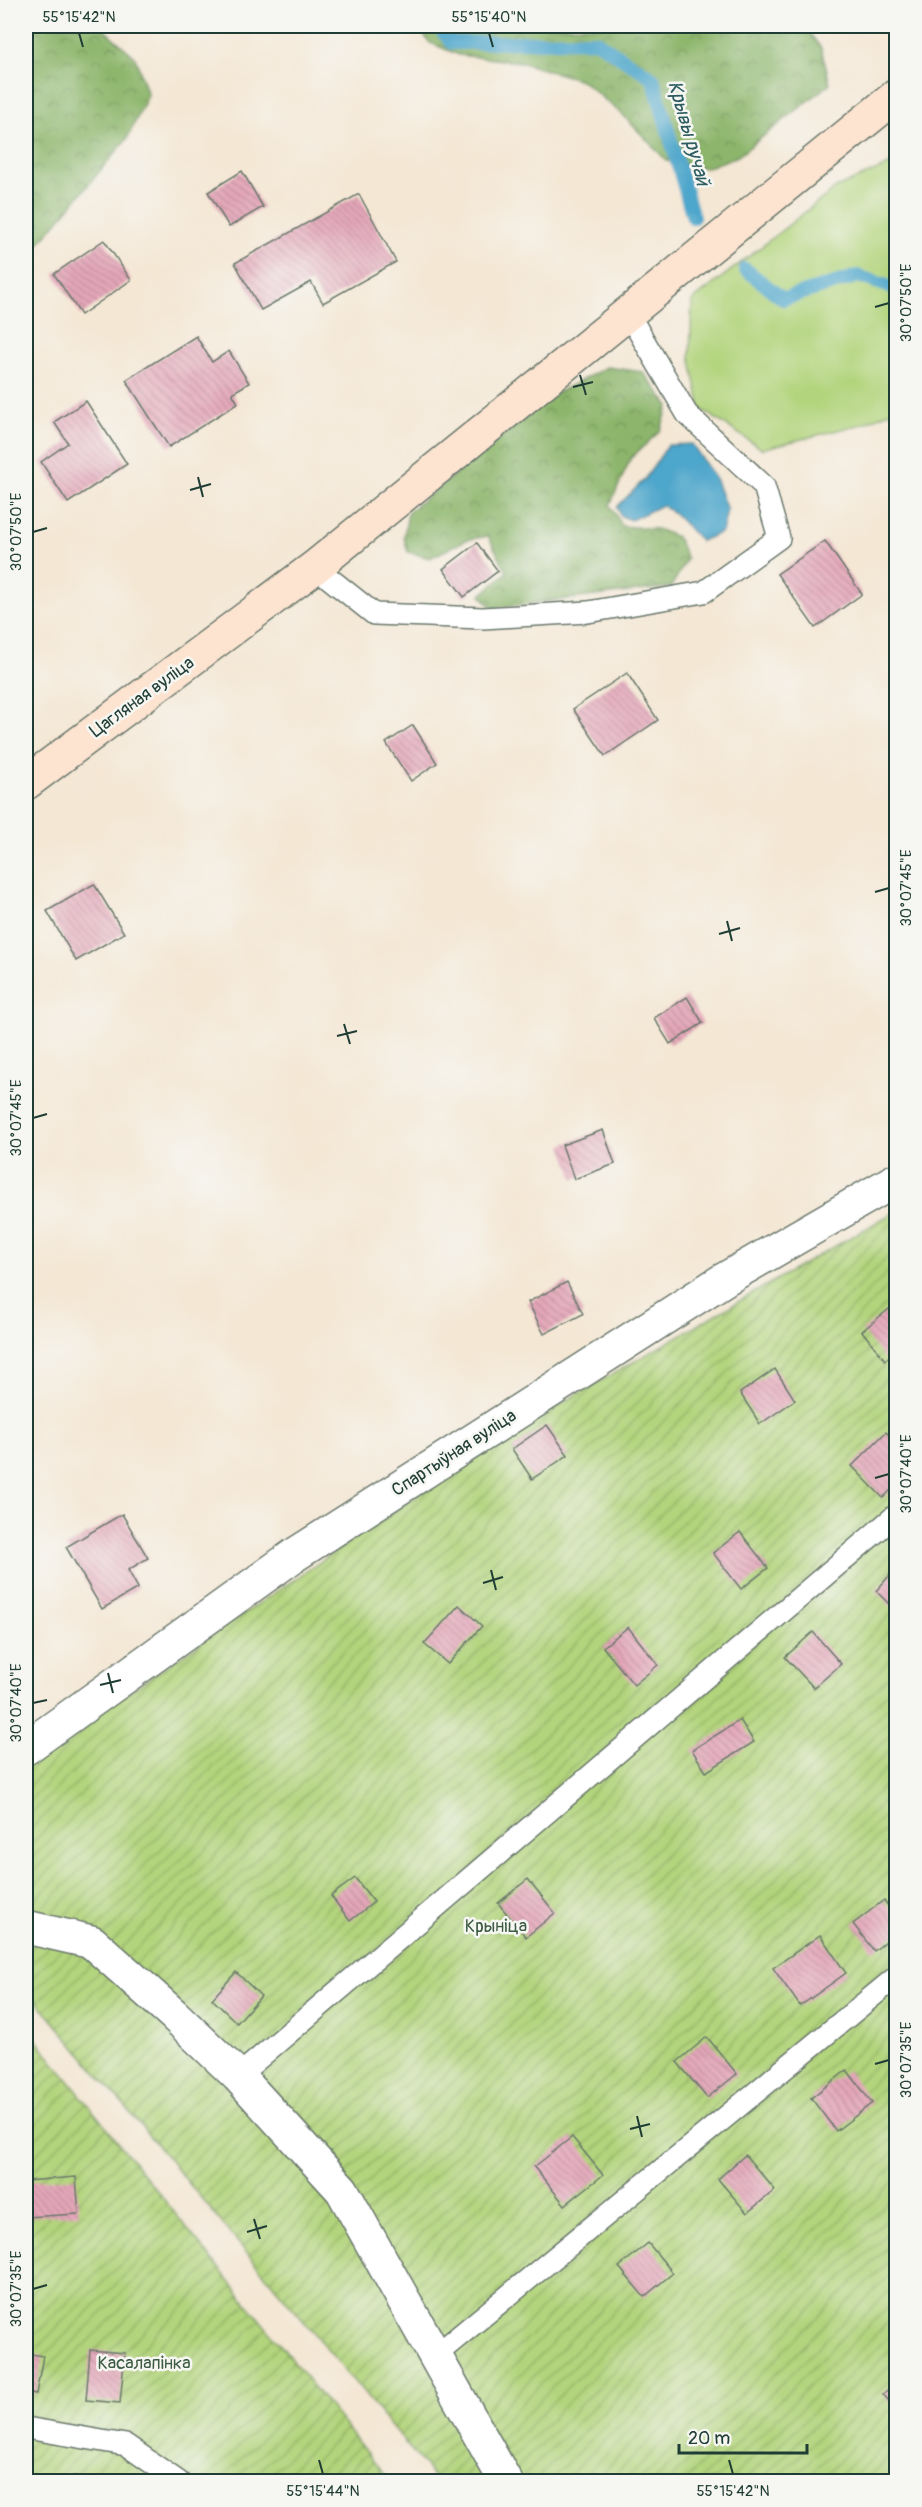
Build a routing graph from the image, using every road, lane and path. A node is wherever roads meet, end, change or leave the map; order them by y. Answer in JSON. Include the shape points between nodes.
{"nodes":[{"id":1,"x":897,"y":96,"type":"edge"},
{"id":2,"x":629,"y":315,"type":"junction"},
{"id":3,"x":315,"y":567,"type":"junction"},
{"id":4,"x":26,"y":783,"type":"edge"},
{"id":5,"x":897,"y":1180,"type":"edge"},
{"id":6,"x":897,"y":1515,"type":"edge"},
{"id":7,"x":26,"y":1748,"type":"edge"},
{"id":8,"x":26,"y":1928,"type":"edge"},
{"id":9,"x":897,"y":1977,"type":"edge"},
{"id":10,"x":238,"y":2076,"type":"junction"},
{"id":11,"x":436,"y":2355,"type":"junction"},
{"id":12,"x":26,"y":2428,"type":"edge"},
{"id":13,"x":179,"y":2481,"type":"edge"},
{"id":14,"x":506,"y":2481,"type":"edge"}],
"edges":[{"from":1,"to":2,"type":"street","name":"Цагляная вуліца"},
{"from":2,"to":3,"type":"street","name":"Цагляная вуліца"},
{"from":2,"to":3,"type":"lane","via":[[687,414],[764,486],[779,538],[704,592],[588,612],[483,618],[374,614]]},
{"from":3,"to":4,"type":"street","name":"Цагляная вуліца"},
{"from":5,"to":7,"type":"street","name":"Спартыўная вуліца","via":[[725,1279],[293,1556]]},
{"from":6,"to":10,"type":"lane"},
{"from":8,"to":10,"type":"street","via":[[92,1942]]},
{"from":9,"to":11,"type":"lane"},
{"from":10,"to":11,"type":"street","via":[[342,2190]]},
{"from":11,"to":14,"type":"street"},
{"from":12,"to":13,"type":"lane","via":[[126,2445]]}]}
